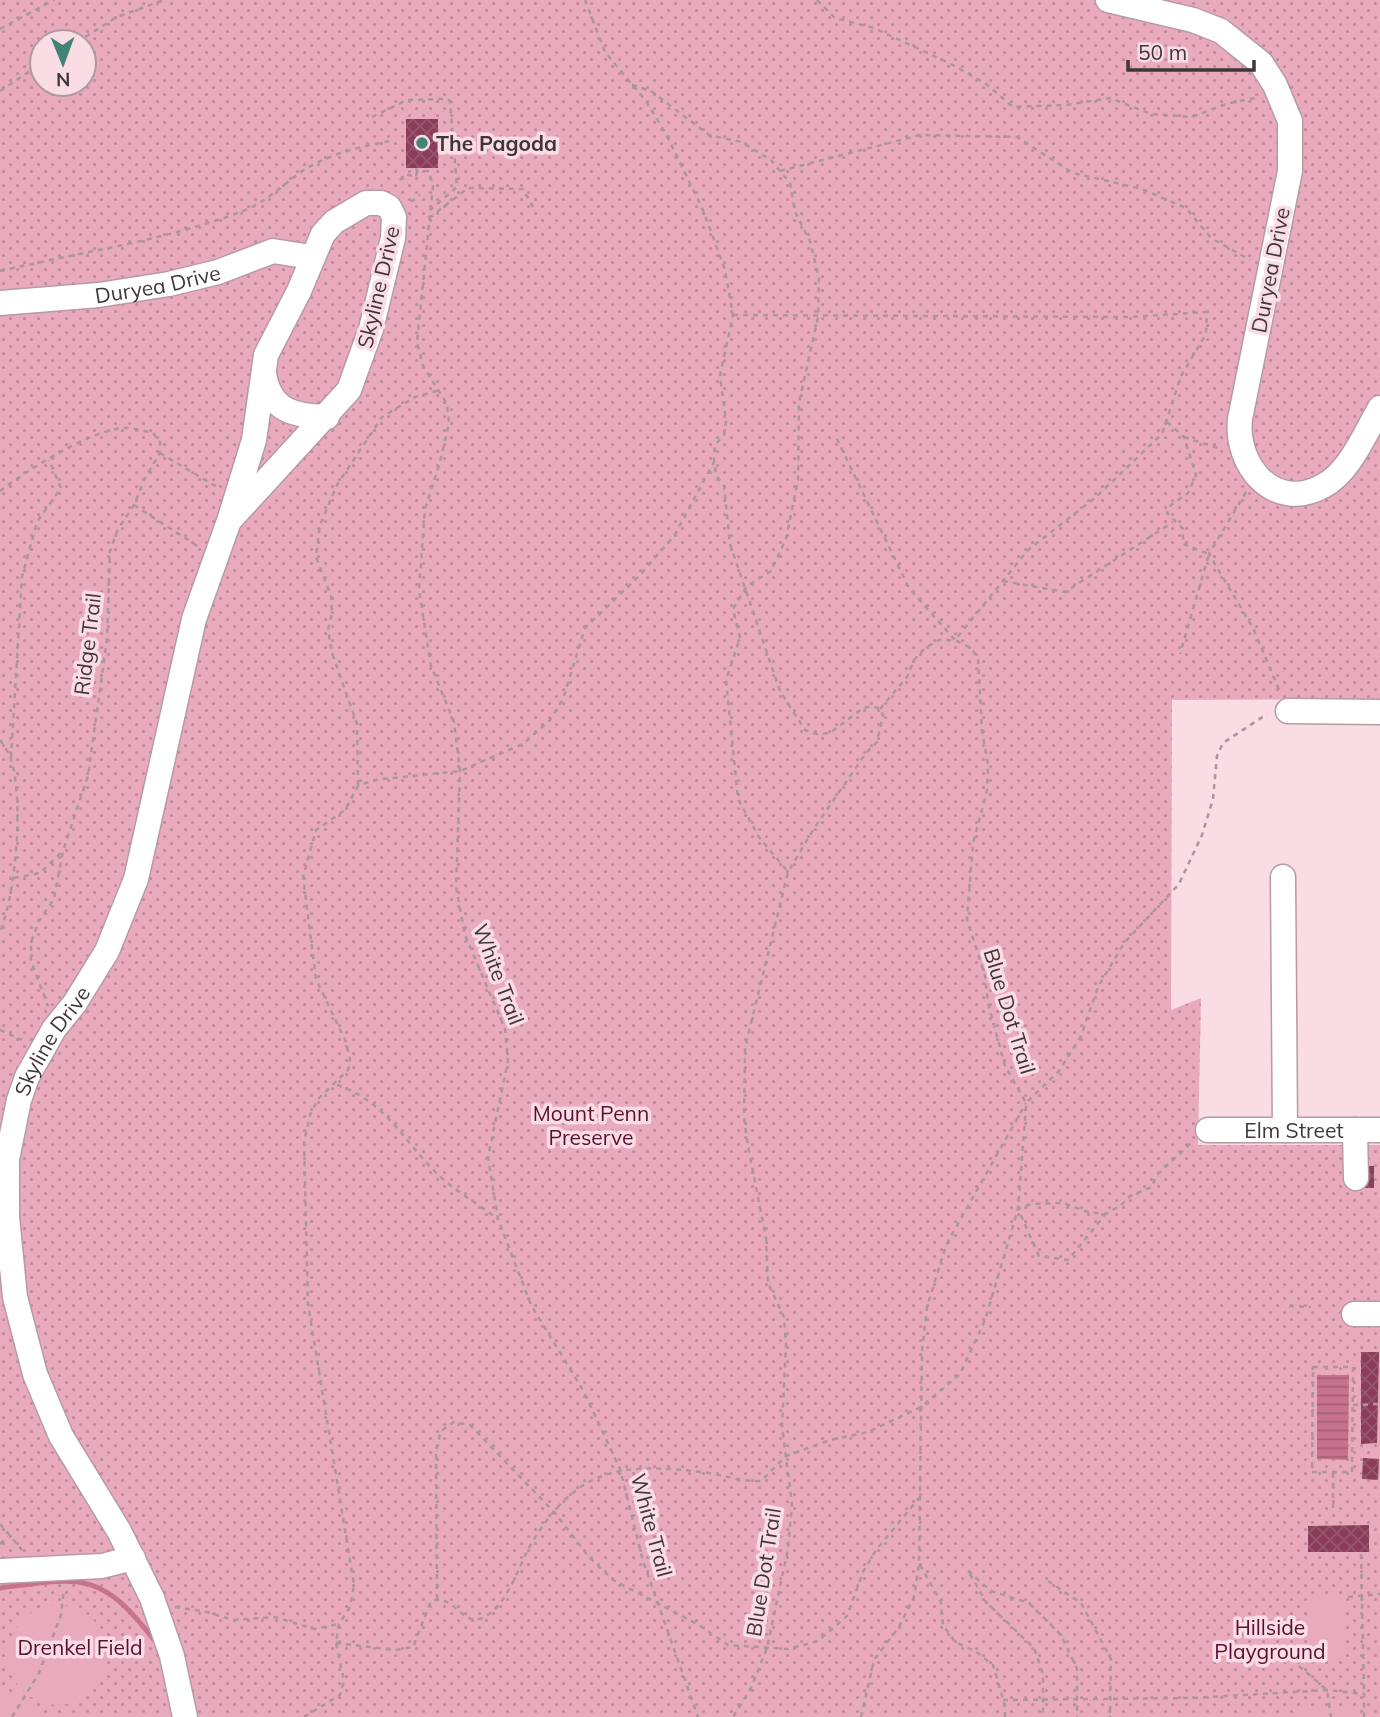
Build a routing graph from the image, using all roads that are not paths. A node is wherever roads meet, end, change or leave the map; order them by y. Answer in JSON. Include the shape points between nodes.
{"nodes":[{"id":1,"x":1108,"y":0,"type":"edge"},
{"id":2,"x":311,"y":257,"type":"junction"},
{"id":3,"x":0,"y":303,"type":"edge"},
{"id":4,"x":263,"y":370,"type":"junction"},
{"id":5,"x":1380,"y":408,"type":"edge"},
{"id":6,"x":327,"y":416,"type":"junction"},
{"id":7,"x":233,"y":509,"type":"junction"},
{"id":8,"x":1288,"y":711,"type":"road end"},
{"id":9,"x":1380,"y":712,"type":"edge"},
{"id":10,"x":1283,"y":877,"type":"dead end"},
{"id":11,"x":1208,"y":1130,"type":"road end"},
{"id":12,"x":1285,"y":1130,"type":"junction"},
{"id":13,"x":1355,"y":1130,"type":"junction"},
{"id":14,"x":1380,"y":1130,"type":"edge"},
{"id":15,"x":1356,"y":1178,"type":"dead end"},
{"id":16,"x":1354,"y":1314,"type":"dead end"},
{"id":17,"x":1380,"y":1314,"type":"edge"},
{"id":18,"x":134,"y":1558,"type":"junction"},
{"id":19,"x":0,"y":1571,"type":"edge"},
{"id":20,"x":185,"y":1717,"type":"edge"}],
"edges":[{"from":1,"to":5,"type":"street","name":"Duryea Drive","via":[[1192,20],[1244,46],[1261,63],[1290,121],[1290,171],[1240,419],[1238,437],[1248,465],[1267,486],[1284,493],[1324,486],[1341,470]]},
{"from":2,"to":3,"type":"street","name":"Duryea Drive","via":[[274,251],[218,272],[159,286]]},
{"from":2,"to":4,"type":"street","name":"Skyline Drive","via":[[299,291],[271,341]]},
{"from":2,"to":6,"type":"street","name":"Skyline Drive","via":[[334,222],[366,202],[389,207],[394,217],[393,237],[371,329],[349,390]]},
{"from":4,"to":6,"type":"street","via":[[268,391],[284,411]]},
{"from":4,"to":7,"type":"street","name":"Skyline Drive","via":[[254,440]]},
{"from":6,"to":7,"type":"street","name":"Skyline Drive"},
{"from":7,"to":18,"type":"street","name":"Skyline Drive","via":[[194,618],[133,890],[107,951],[39,1052],[19,1100],[7,1159],[15,1297],[44,1401]]},
{"from":8,"to":9,"type":"street"},
{"from":10,"to":12,"type":"street"},
{"from":11,"to":12,"type":"street","name":"Elm Street"},
{"from":12,"to":13,"type":"street","name":"Elm Street"},
{"from":13,"to":14,"type":"street","name":"Elm Street"},
{"from":13,"to":15,"type":"street"},
{"from":16,"to":17,"type":"street"},
{"from":18,"to":19,"type":"street","via":[[102,1566]]},
{"from":18,"to":20,"type":"street","name":"Skyline Drive","via":[[163,1626]]}]}
